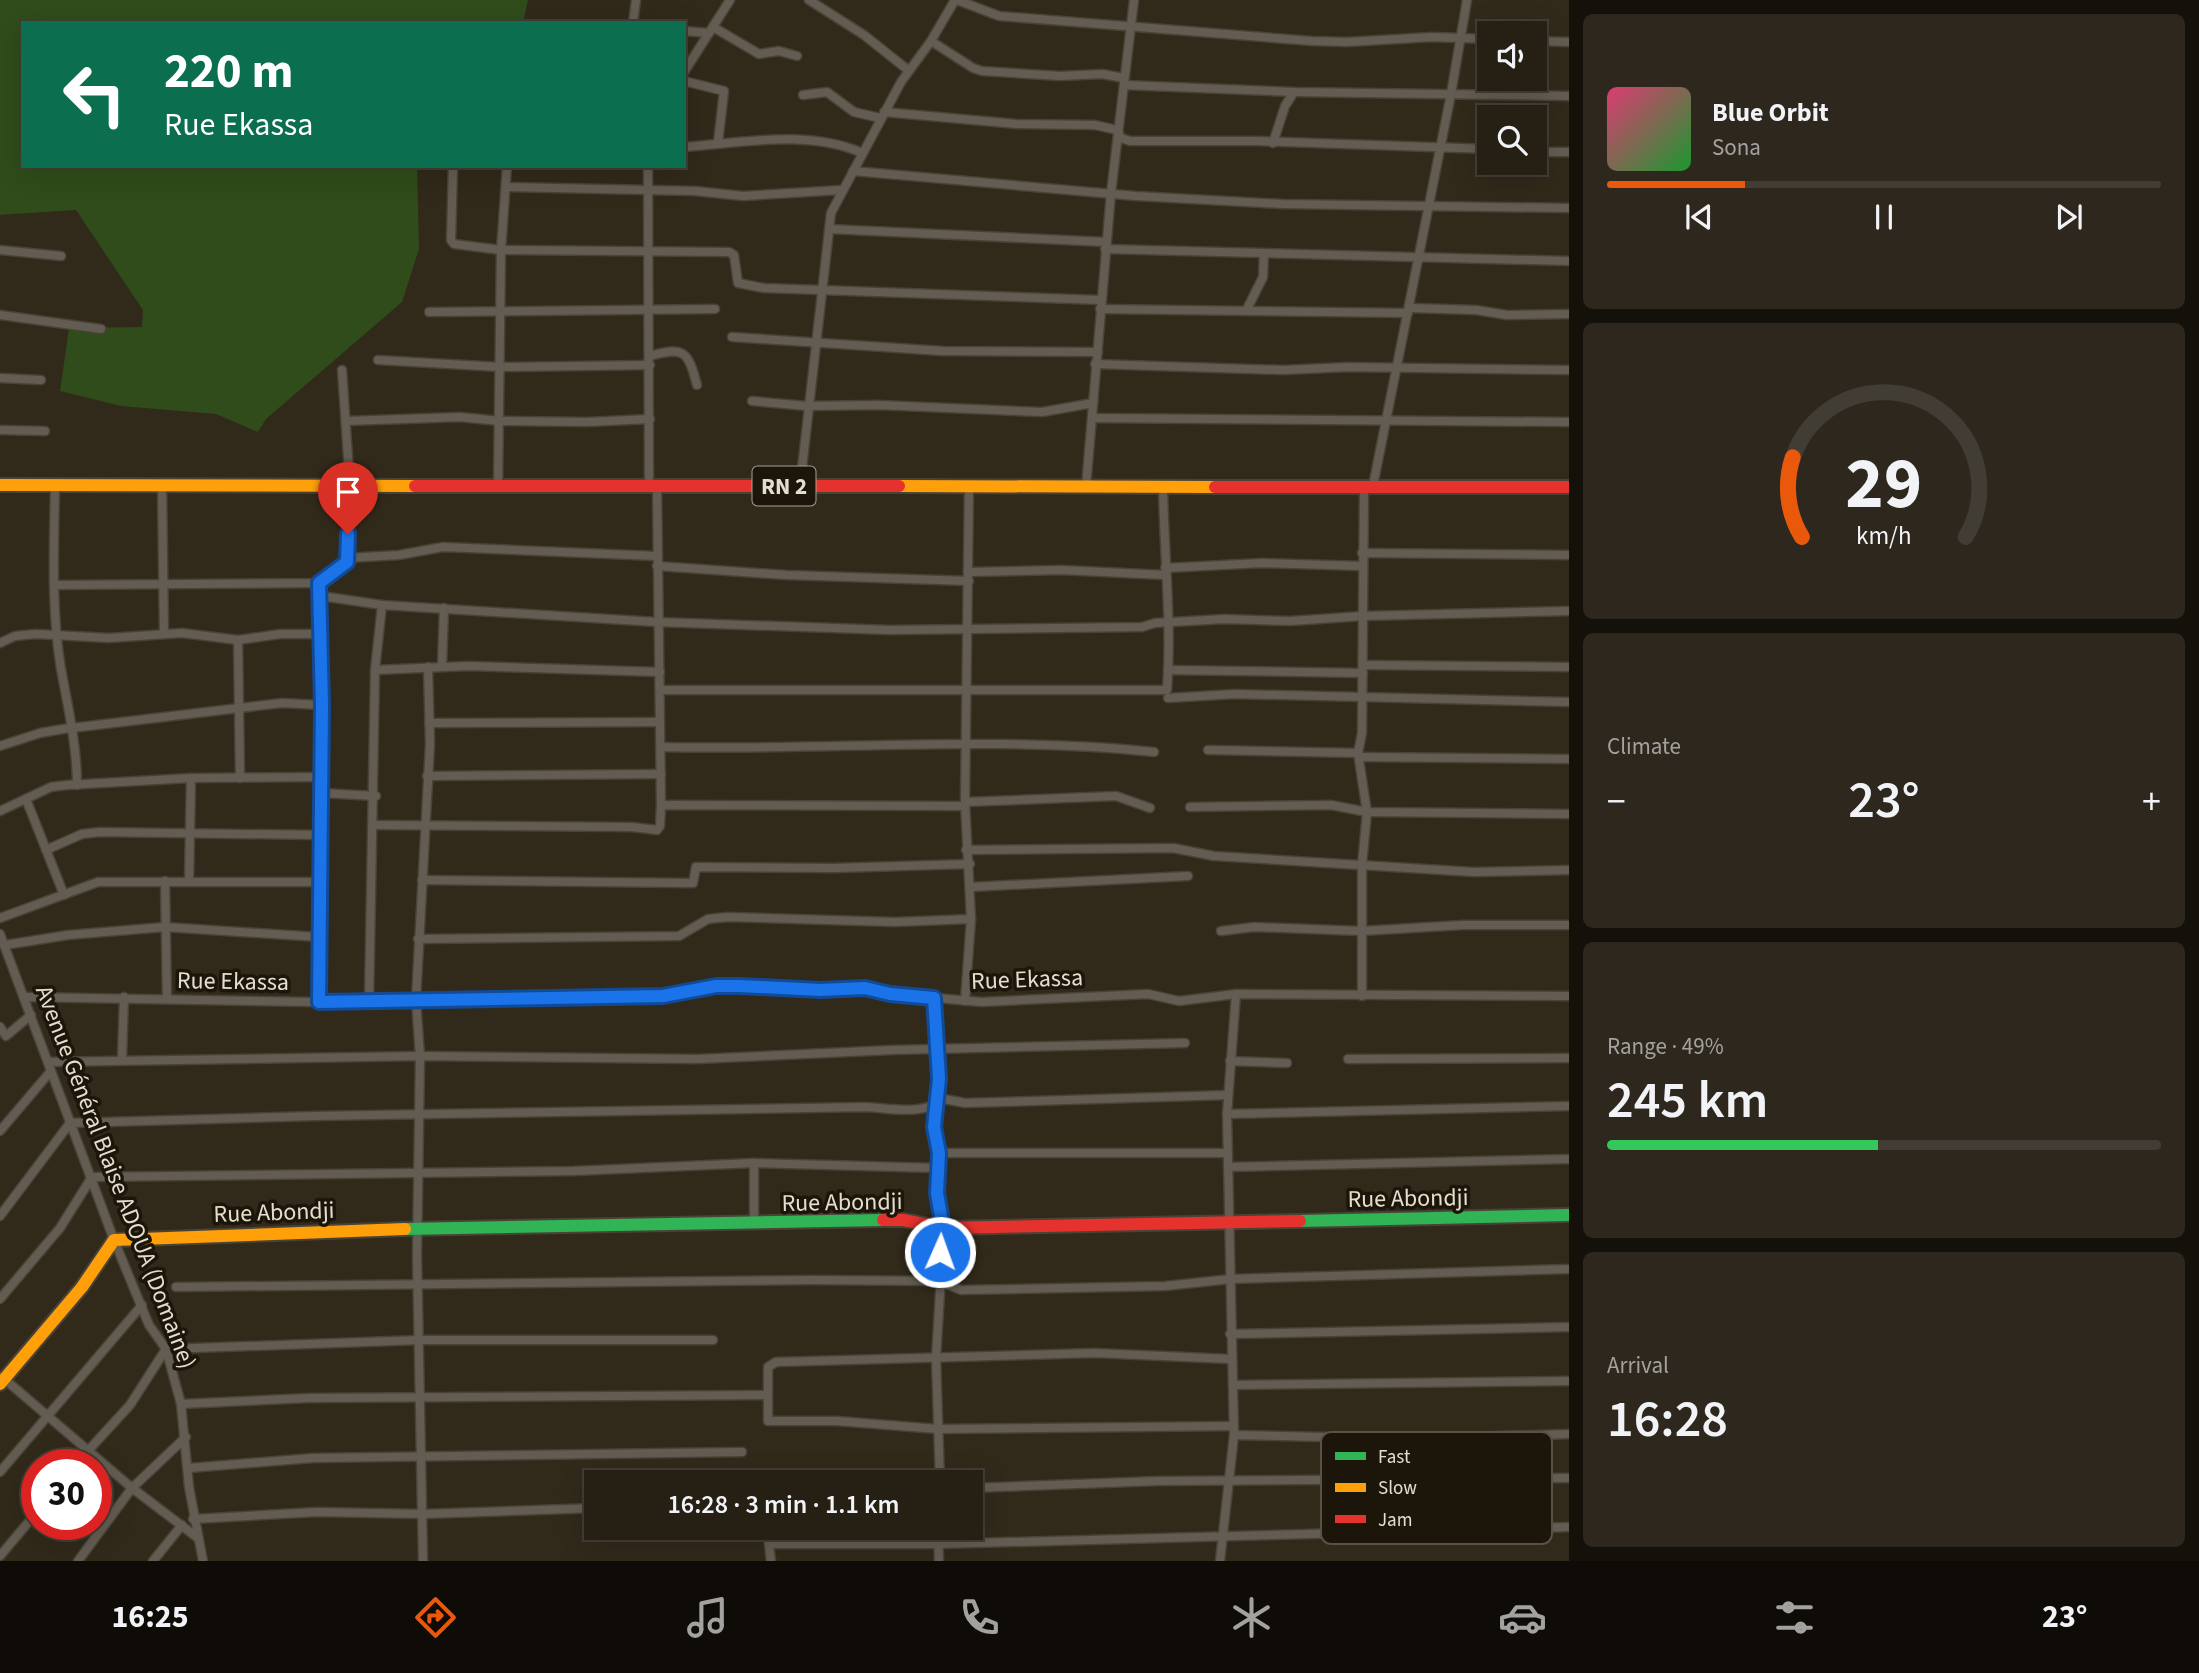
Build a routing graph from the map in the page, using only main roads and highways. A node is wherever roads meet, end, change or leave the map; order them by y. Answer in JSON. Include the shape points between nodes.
{"nodes":[{"id":1,"x":0,"y":485,"type":"edge"},
{"id":2,"x":1569,"y":487,"type":"edge"},
{"id":3,"x":1569,"y":1214,"type":"edge"},
{"id":4,"x":1,"y":1379,"type":"edge"}],
"edges":[{"from":1,"to":2,"type":"main road","number":"RN 2"},
{"from":3,"to":4,"type":"main road","name":"Rue Abondji","via":[[943,1228],[903,1220],[293,1231],[114,1240],[82,1287]]}]}
